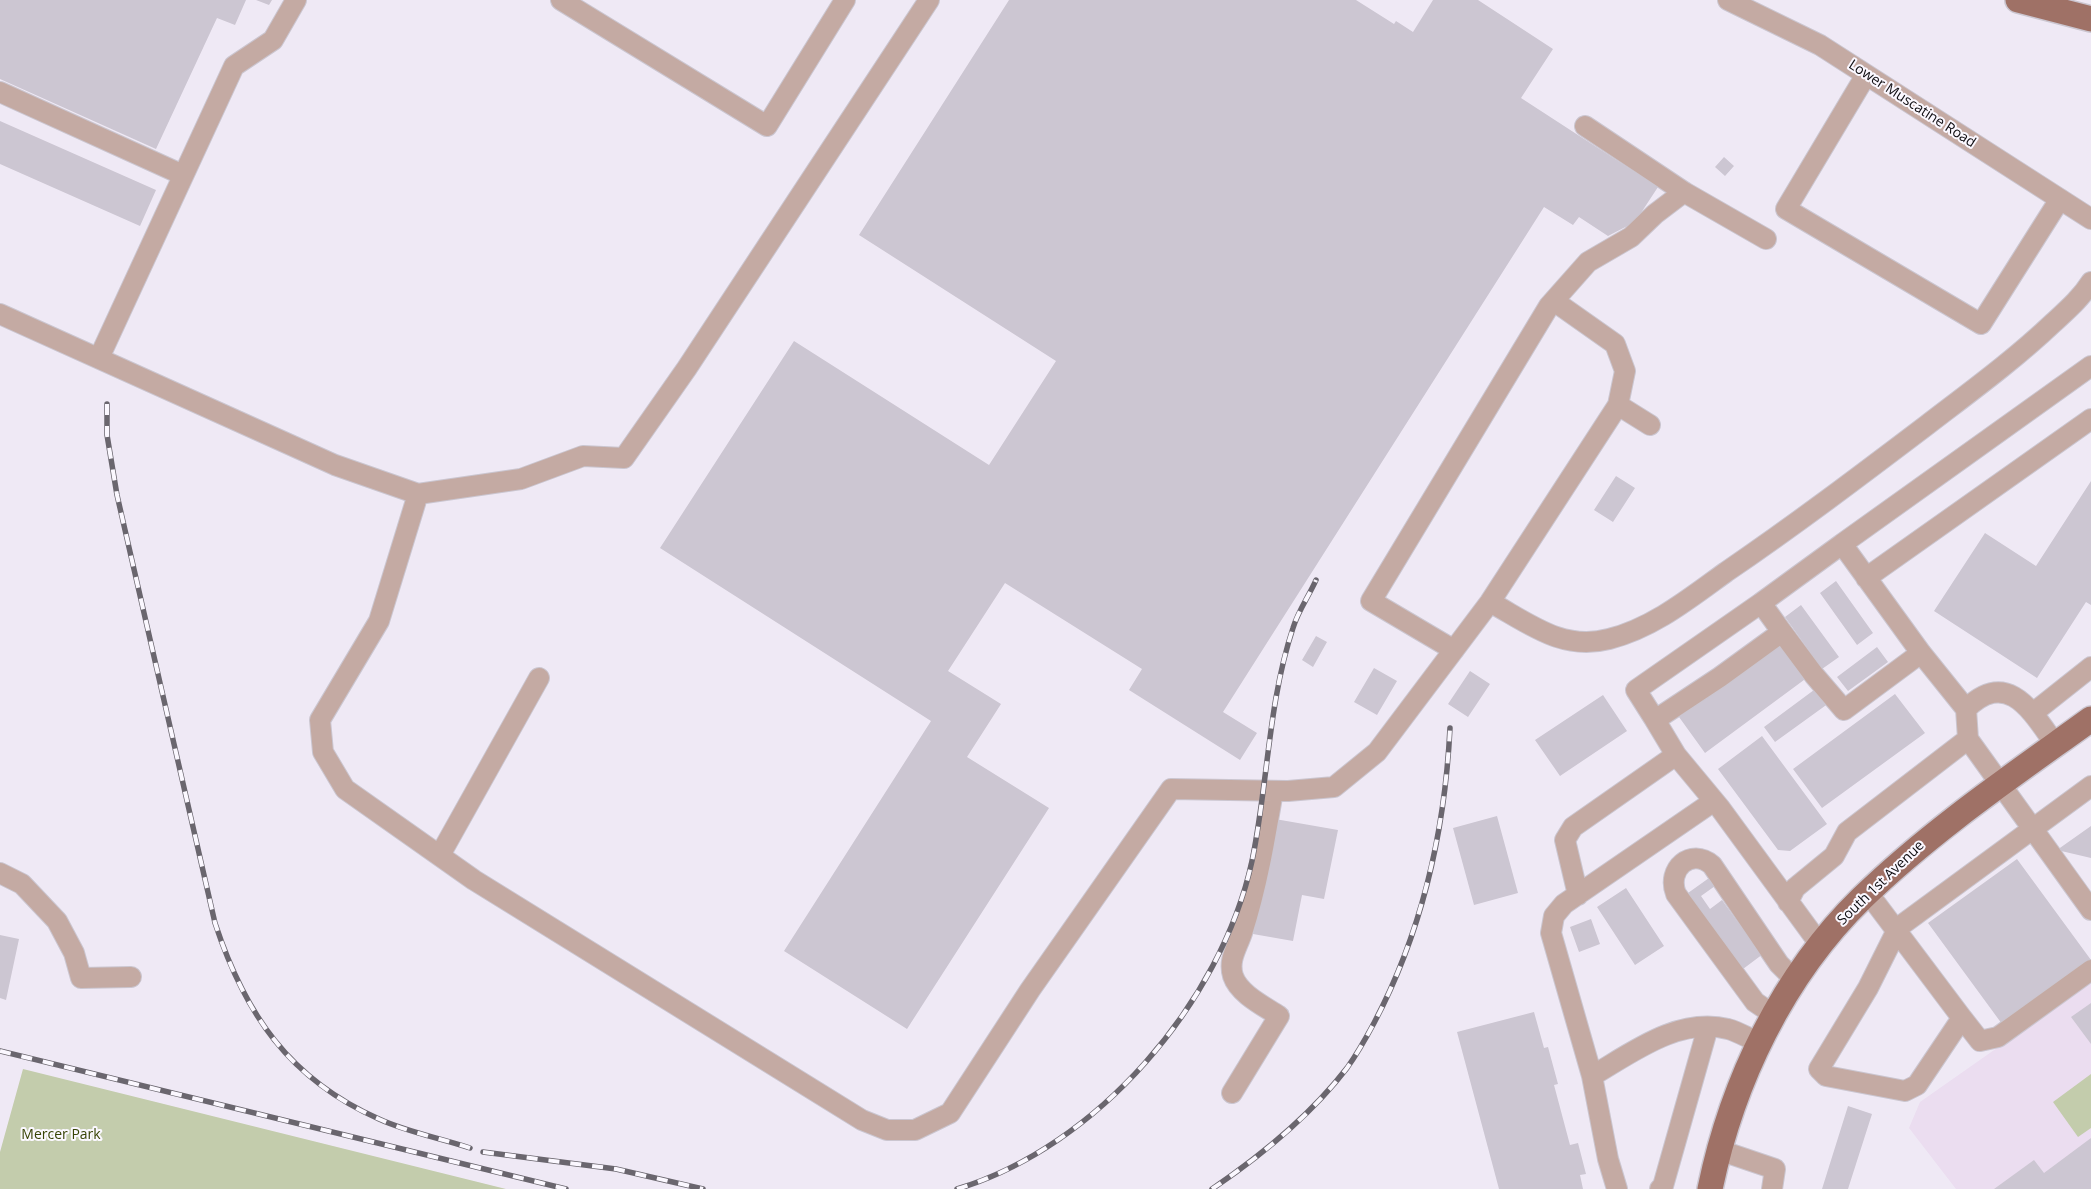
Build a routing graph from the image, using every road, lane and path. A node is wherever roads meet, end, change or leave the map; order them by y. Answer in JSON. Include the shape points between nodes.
{"nodes":[{"id":1,"x":296,"y":0,"type":"edge"},
{"id":2,"x":561,"y":0,"type":"edge"},
{"id":3,"x":845,"y":0,"type":"edge"},
{"id":4,"x":929,"y":0,"type":"edge"},
{"id":5,"x":1728,"y":0,"type":"edge"},
{"id":6,"x":2018,"y":0,"type":"edge"},
{"id":7,"x":2091,"y":19,"type":"edge"},
{"id":8,"x":1866,"y":75,"type":"junction"},
{"id":9,"x":0,"y":92,"type":"edge"},
{"id":10,"x":1585,"y":126,"type":"dead end"},
{"id":11,"x":183,"y":175,"type":"junction"},
{"id":12,"x":1684,"y":192,"type":"junction"},
{"id":13,"x":2060,"y":199,"type":"junction"},
{"id":14,"x":2091,"y":219,"type":"edge"},
{"id":15,"x":1766,"y":239,"type":"dead end"},
{"id":16,"x":2091,"y":282,"type":"edge"},
{"id":17,"x":1554,"y":301,"type":"junction"},
{"id":18,"x":0,"y":314,"type":"edge"},
{"id":19,"x":99,"y":358,"type":"junction"},
{"id":20,"x":2091,"y":366,"type":"edge"},
{"id":21,"x":1618,"y":405,"type":"junction"},
{"id":22,"x":2091,"y":419,"type":"edge"},
{"id":23,"x":1650,"y":425,"type":"dead end"},
{"id":24,"x":418,"y":494,"type":"junction"},
{"id":25,"x":1842,"y":544,"type":"junction"},
{"id":26,"x":1866,"y":578,"type":"junction"},
{"id":27,"x":1490,"y":602,"type":"junction"},
{"id":28,"x":1761,"y":603,"type":"junction"},
{"id":29,"x":1782,"y":632,"type":"junction"},
{"id":30,"x":1454,"y":650,"type":"junction"},
{"id":31,"x":1921,"y":653,"type":"junction"},
{"id":32,"x":2091,"y":667,"type":"edge"},
{"id":33,"x":539,"y":678,"type":"dead end"},
{"id":34,"x":1966,"y":709,"type":"junction"},
{"id":35,"x":2033,"y":713,"type":"junction"},
{"id":36,"x":2091,"y":718,"type":"edge"},
{"id":37,"x":1655,"y":720,"type":"junction"},
{"id":38,"x":1968,"y":739,"type":"junction"},
{"id":39,"x":2055,"y":744,"type":"junction"},
{"id":40,"x":1676,"y":755,"type":"junction"},
{"id":41,"x":2000,"y":785,"type":"junction"},
{"id":42,"x":2091,"y":786,"type":"edge"},
{"id":43,"x":1273,"y":791,"type":"junction"},
{"id":44,"x":1714,"y":801,"type":"junction"},
{"id":45,"x":2031,"y":828,"type":"junction"},
{"id":46,"x":440,"y":855,"type":"junction"},
{"id":47,"x":0,"y":873,"type":"edge"},
{"id":48,"x":1868,"y":893,"type":"junction"},
{"id":49,"x":1578,"y":895,"type":"junction"},
{"id":50,"x":1788,"y":902,"type":"junction"},
{"id":51,"x":2091,"y":910,"type":"edge"},
{"id":52,"x":1897,"y":930,"type":"junction"},
{"id":53,"x":1822,"y":946,"type":"junction"},
{"id":54,"x":2091,"y":970,"type":"edge"},
{"id":55,"x":131,"y":978,"type":"dead end"},
{"id":56,"x":1795,"y":980,"type":"junction"},
{"id":57,"x":1774,"y":1015,"type":"junction"},
{"id":58,"x":1962,"y":1018,"type":"junction"},
{"id":59,"x":1708,"y":1027,"type":"junction"},
{"id":60,"x":1760,"y":1043,"type":"junction"},
{"id":61,"x":1592,"y":1076,"type":"junction"},
{"id":62,"x":1232,"y":1093,"type":"dead end"},
{"id":63,"x":1719,"y":1150,"type":"junction"},
{"id":64,"x":1617,"y":1189,"type":"edge"},
{"id":65,"x":1660,"y":1189,"type":"edge"},
{"id":66,"x":1710,"y":1189,"type":"edge"},
{"id":67,"x":1772,"y":1189,"type":"edge"}],
"edges":[{"from":1,"to":11,"type":"street","via":[[273,40],[234,66]]},
{"from":2,"to":3,"type":"street","via":[[768,126]]},
{"from":4,"to":24,"type":"street","via":[[687,368],[624,458],[583,456],[521,479]]},
{"from":5,"to":8,"type":"street","name":"Lower Muscatine Road","via":[[1820,45]]},
{"from":6,"to":7,"type":"main road"},
{"from":8,"to":13,"type":"street","name":"Lower Muscatine Road"},
{"from":8,"to":13,"type":"street","via":[[1786,209],[1982,324]]},
{"from":9,"to":11,"type":"street"},
{"from":10,"to":12,"type":"street"},
{"from":11,"to":19,"type":"street"},
{"from":12,"to":15,"type":"street"},
{"from":12,"to":17,"type":"street","via":[[1631,237],[1588,262]]},
{"from":13,"to":14,"type":"street","name":"Lower Muscatine Road"},
{"from":16,"to":27,"type":"street","via":[[2082,297],[2030,345],[1866,471],[1755,553],[1641,627],[1608,639],[1572,642],[1553,636]]},
{"from":17,"to":21,"type":"street","via":[[1615,344],[1625,371]]},
{"from":17,"to":30,"type":"street","via":[[1370,601]]},
{"from":18,"to":19,"type":"street"},
{"from":19,"to":24,"type":"street","via":[[335,465]]},
{"from":20,"to":25,"type":"street"},
{"from":21,"to":23,"type":"street"},
{"from":21,"to":27,"type":"street"},
{"from":22,"to":26,"type":"street"},
{"from":24,"to":46,"type":"street","via":[[379,621],[320,720],[324,752],[345,789]]},
{"from":25,"to":26,"type":"street"},
{"from":25,"to":28,"type":"street"},
{"from":26,"to":31,"type":"street"},
{"from":27,"to":30,"type":"street"},
{"from":28,"to":29,"type":"street"},
{"from":28,"to":37,"type":"street","via":[[1636,690]]},
{"from":29,"to":31,"type":"street","via":[[1844,710]]},
{"from":29,"to":37,"type":"street"},
{"from":30,"to":43,"type":"street","via":[[1376,752],[1334,787]]},
{"from":31,"to":34,"type":"street"},
{"from":32,"to":35,"type":"street"},
{"from":33,"to":46,"type":"street"},
{"from":34,"to":35,"type":"street","via":[[1978,698],[1998,692],[2023,701]]},
{"from":34,"to":38,"type":"street"},
{"from":35,"to":39,"type":"street"},
{"from":36,"to":39,"type":"main road","name":"South 1st Avenue"},
{"from":37,"to":40,"type":"street"},
{"from":38,"to":41,"type":"street"},
{"from":38,"to":50,"type":"street","via":[[1847,832],[1834,856],[1795,888]]},
{"from":39,"to":41,"type":"main road","name":"South 1st Avenue"},
{"from":40,"to":44,"type":"street"},
{"from":40,"to":49,"type":"street","via":[[1573,827],[1565,840]]},
{"from":41,"to":45,"type":"street"},
{"from":41,"to":48,"type":"main road","name":"South 1st Avenue","via":[[1913,851]]},
{"from":42,"to":45,"type":"street"},
{"from":43,"to":46,"type":"street","via":[[1171,789],[1030,990],[950,1113],[915,1130],[887,1130],[862,1120],[474,880]]},
{"from":43,"to":62,"type":"street","via":[[1260,865],[1230,965],[1234,979],[1243,991],[1279,1016]]},
{"from":44,"to":49,"type":"street"},
{"from":44,"to":50,"type":"street"},
{"from":45,"to":51,"type":"street"},
{"from":45,"to":52,"type":"street"},
{"from":47,"to":55,"type":"street","via":[[22,884],[56,921],[74,953],[81,978]]},
{"from":48,"to":52,"type":"street"},
{"from":48,"to":53,"type":"main road","name":"South 1st Avenue"},
{"from":49,"to":61,"type":"street","via":[[1554,916],[1551,933]]},
{"from":50,"to":53,"type":"street"},
{"from":52,"to":58,"type":"street"},
{"from":52,"to":58,"type":"street","via":[[1868,988],[1823,1059],[1820,1072],[1826,1076],[1912,1090]]},
{"from":53,"to":56,"type":"main road","name":"South 1st Avenue"},
{"from":54,"to":58,"type":"street","via":[[1998,1037],[1980,1040]]},
{"from":56,"to":57,"type":"main road","name":"South 1st Avenue"},
{"from":56,"to":57,"type":"street","via":[[1779,964],[1712,865],[1704,859],[1693,859],[1674,872],[1672,880],[1676,894],[1755,1002]]},
{"from":57,"to":60,"type":"main road","name":"South 1st Avenue"},
{"from":59,"to":60,"type":"street","via":[[1730,1029]]},
{"from":59,"to":61,"type":"street","via":[[1687,1028],[1660,1037]]},
{"from":59,"to":65,"type":"street"},
{"from":60,"to":63,"type":"main road","name":"South 1st Avenue","via":[[1736,1098]]},
{"from":61,"to":64,"type":"street"},
{"from":63,"to":66,"type":"main road","name":"South 1st Avenue"},
{"from":63,"to":67,"type":"street","via":[[1775,1169]]}]}
